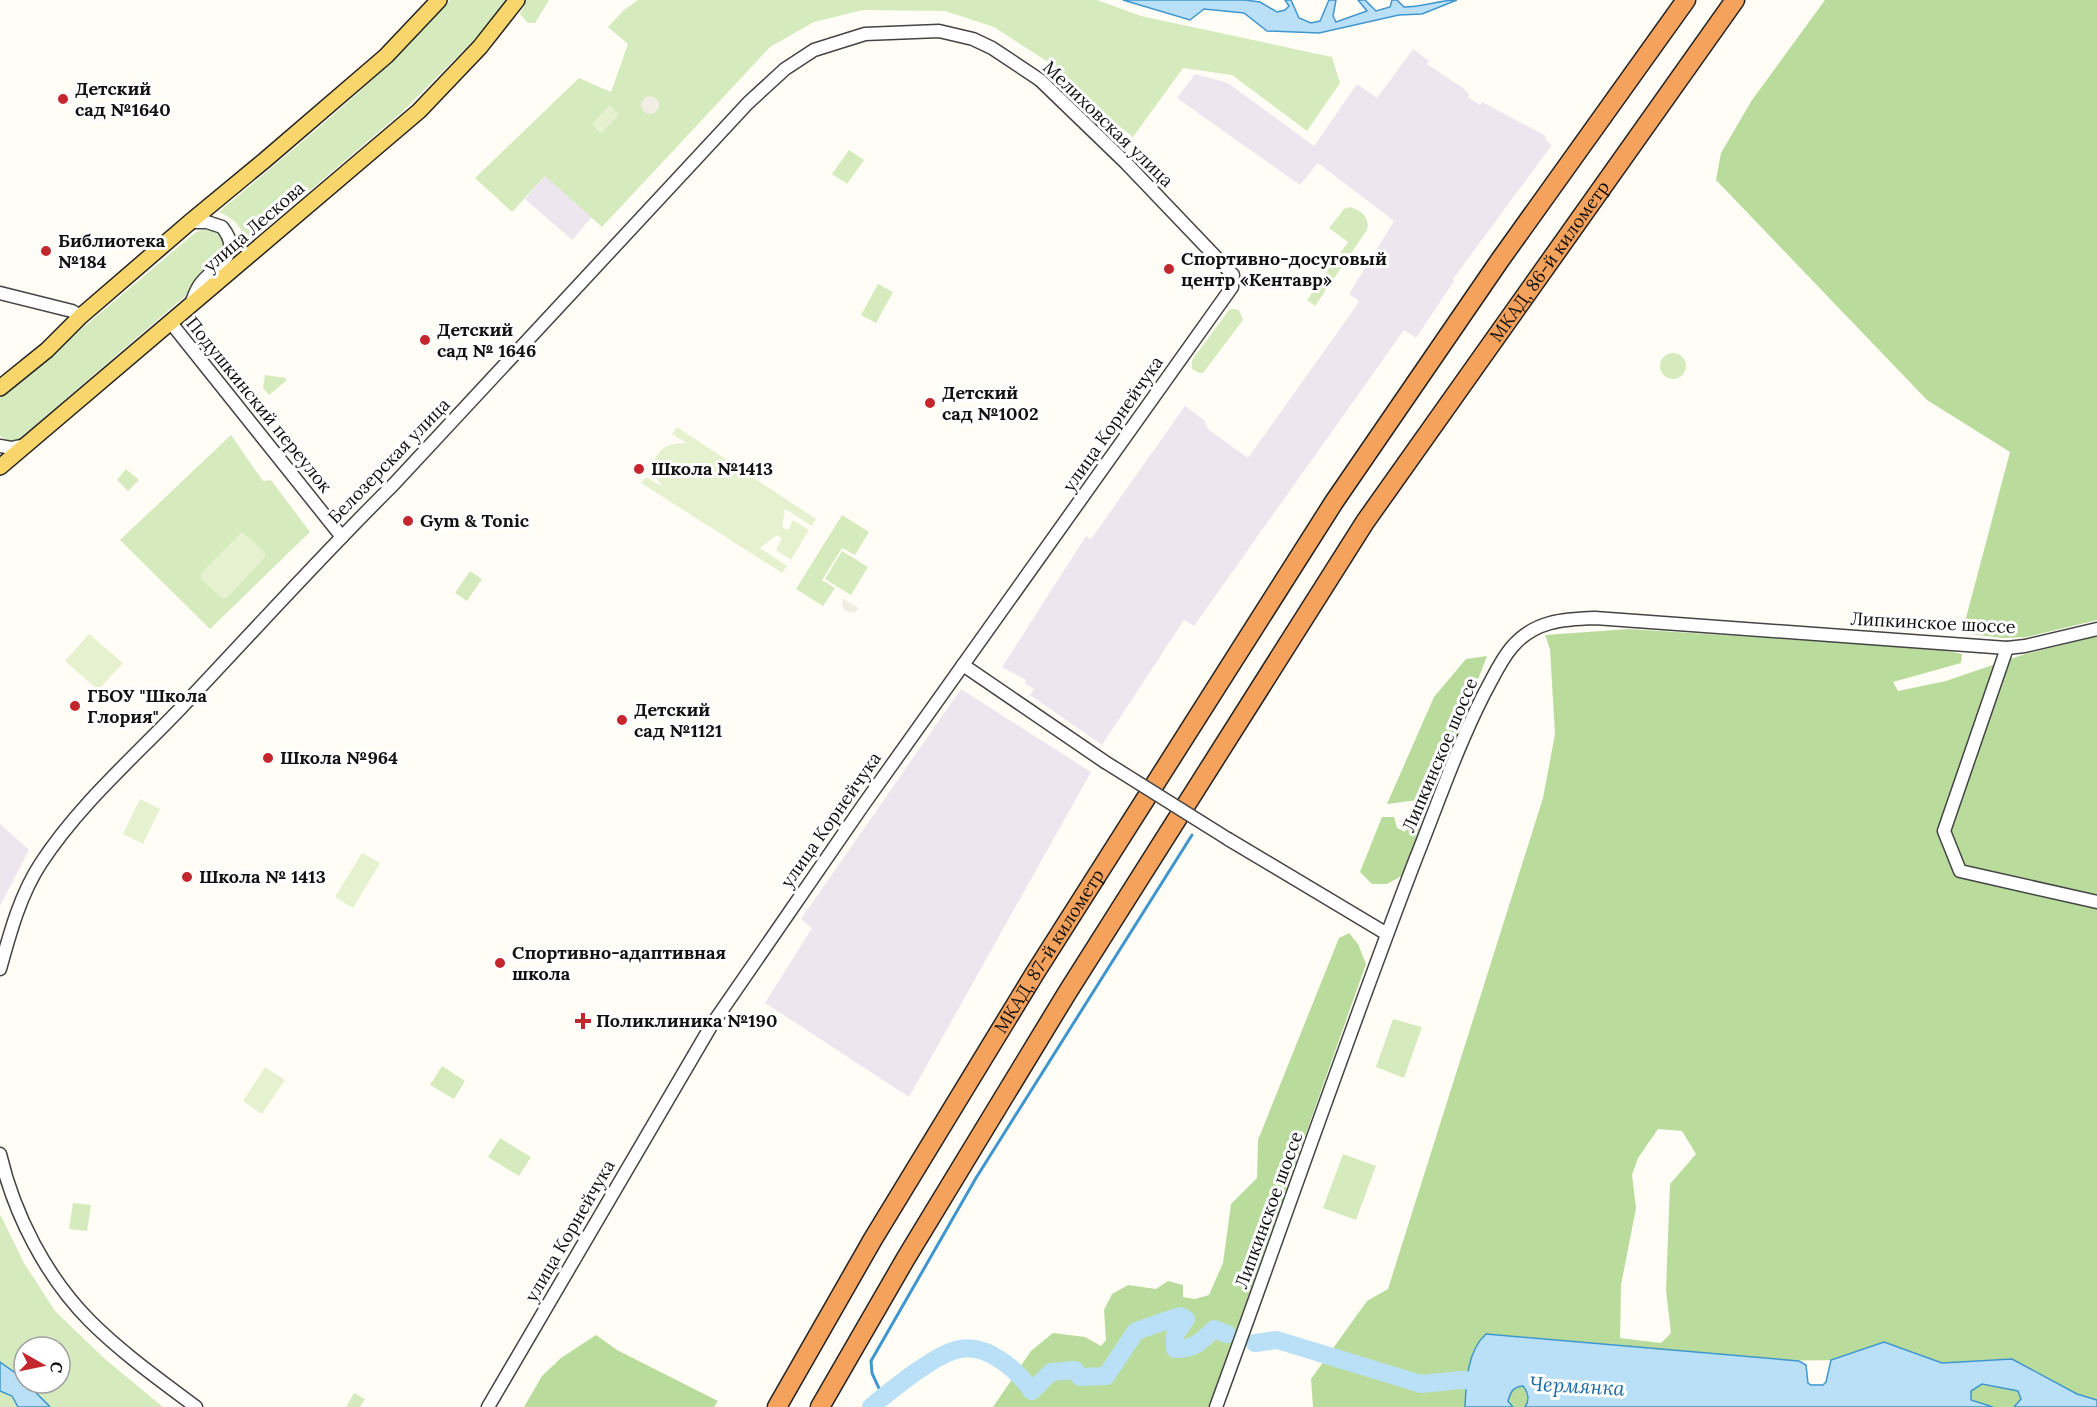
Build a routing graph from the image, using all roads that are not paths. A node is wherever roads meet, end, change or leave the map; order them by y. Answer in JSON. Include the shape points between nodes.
{"nodes":[{"id":1,"x":439,"y":0,"type":"edge"},
{"id":2,"x":517,"y":0,"type":"edge"},
{"id":3,"x":1686,"y":0,"type":"edge"},
{"id":4,"x":1735,"y":0,"type":"edge"},
{"id":5,"x":865,"y":34,"type":"joint"},
{"id":6,"x":190,"y":222,"type":"junction"},
{"id":7,"x":1233,"y":275,"type":"joint"},
{"id":8,"x":0,"y":293,"type":"edge"},
{"id":9,"x":189,"y":308,"type":"junction"},
{"id":10,"x":81,"y":316,"type":"junction"},
{"id":11,"x":171,"y":323,"type":"junction"},
{"id":12,"x":0,"y":388,"type":"edge"},
{"id":13,"x":28,"y":444,"type":"junction"},
{"id":14,"x":0,"y":446,"type":"edge"},
{"id":15,"x":0,"y":467,"type":"edge"},
{"id":16,"x":1365,"y":522,"type":"joint"},
{"id":17,"x":342,"y":537,"type":"junction"},
{"id":18,"x":2097,"y":629,"type":"edge"},
{"id":19,"x":2007,"y":648,"type":"junction"},
{"id":20,"x":963,"y":665,"type":"junction"},
{"id":21,"x":2097,"y":902,"type":"edge"},
{"id":22,"x":1387,"y":934,"type":"junction"},
{"id":23,"x":0,"y":969,"type":"edge"},
{"id":24,"x":0,"y":1154,"type":"edge"},
{"id":25,"x":488,"y":1406,"type":"edge"},
{"id":26,"x":196,"y":1407,"type":"edge"},
{"id":27,"x":777,"y":1407,"type":"edge"},
{"id":28,"x":820,"y":1407,"type":"edge"},
{"id":29,"x":1216,"y":1407,"type":"edge"}],
"edges":[{"from":1,"to":6,"type":"main road","via":[[377,63]]},
{"from":2,"to":9,"type":"main road","name":"улица Лескова","via":[[480,47],[419,111]]},
{"from":3,"to":27,"type":"highway","name":"МКАД, 87-й километр","via":[[1500,260],[1334,502],[1035,973],[873,1239]]},
{"from":4,"to":16,"type":"highway","name":"МКАД, 86-й километр"},
{"from":5,"to":7,"type":"street","name":"Мелиховская улица","via":[[939,31],[992,48],[1040,80]]},
{"from":5,"to":17,"type":"street","name":"Белозерская улица","via":[[814,50],[785,69],[748,103]]},
{"from":6,"to":9,"type":"street","via":[[222,227],[231,244],[228,256],[200,283]]},
{"from":6,"to":10,"type":"main road"},
{"from":7,"to":20,"type":"street","name":"улица Корнейчука","via":[[1232,288]]},
{"from":8,"to":10,"type":"street"},
{"from":9,"to":11,"type":"main road","name":"улица Лескова"},
{"from":10,"to":12,"type":"main road"},
{"from":11,"to":13,"type":"main road","name":"улица Лескова"},
{"from":11,"to":17,"type":"street","name":"Подушкинский переулок"},
{"from":13,"to":14,"type":"street"},
{"from":13,"to":15,"type":"main road","name":"улица Лескова"},
{"from":16,"to":28,"type":"highway","name":"МКАД, 87-й километр","via":[[1067,993]]},
{"from":17,"to":23,"type":"street","name":"Белозерская улица","via":[[62,833],[22,898]]},
{"from":18,"to":19,"type":"street","name":"Липкинское шоссе"},
{"from":19,"to":21,"type":"street","via":[[1944,831],[1960,871]]},
{"from":19,"to":22,"type":"street","name":"Липкинское шоссе","via":[[1620,619],[1567,619],[1538,626],[1523,635],[1506,655],[1470,722]]},
{"from":20,"to":22,"type":"street","bridge":true,"via":[[1105,762]]},
{"from":20,"to":25,"type":"street","name":"улица Корнейчука","via":[[711,1026]]},
{"from":22,"to":29,"type":"street","name":"Липкинское шоссе"},
{"from":24,"to":26,"type":"street","via":[[18,1210],[57,1281],[89,1320]]}]}
